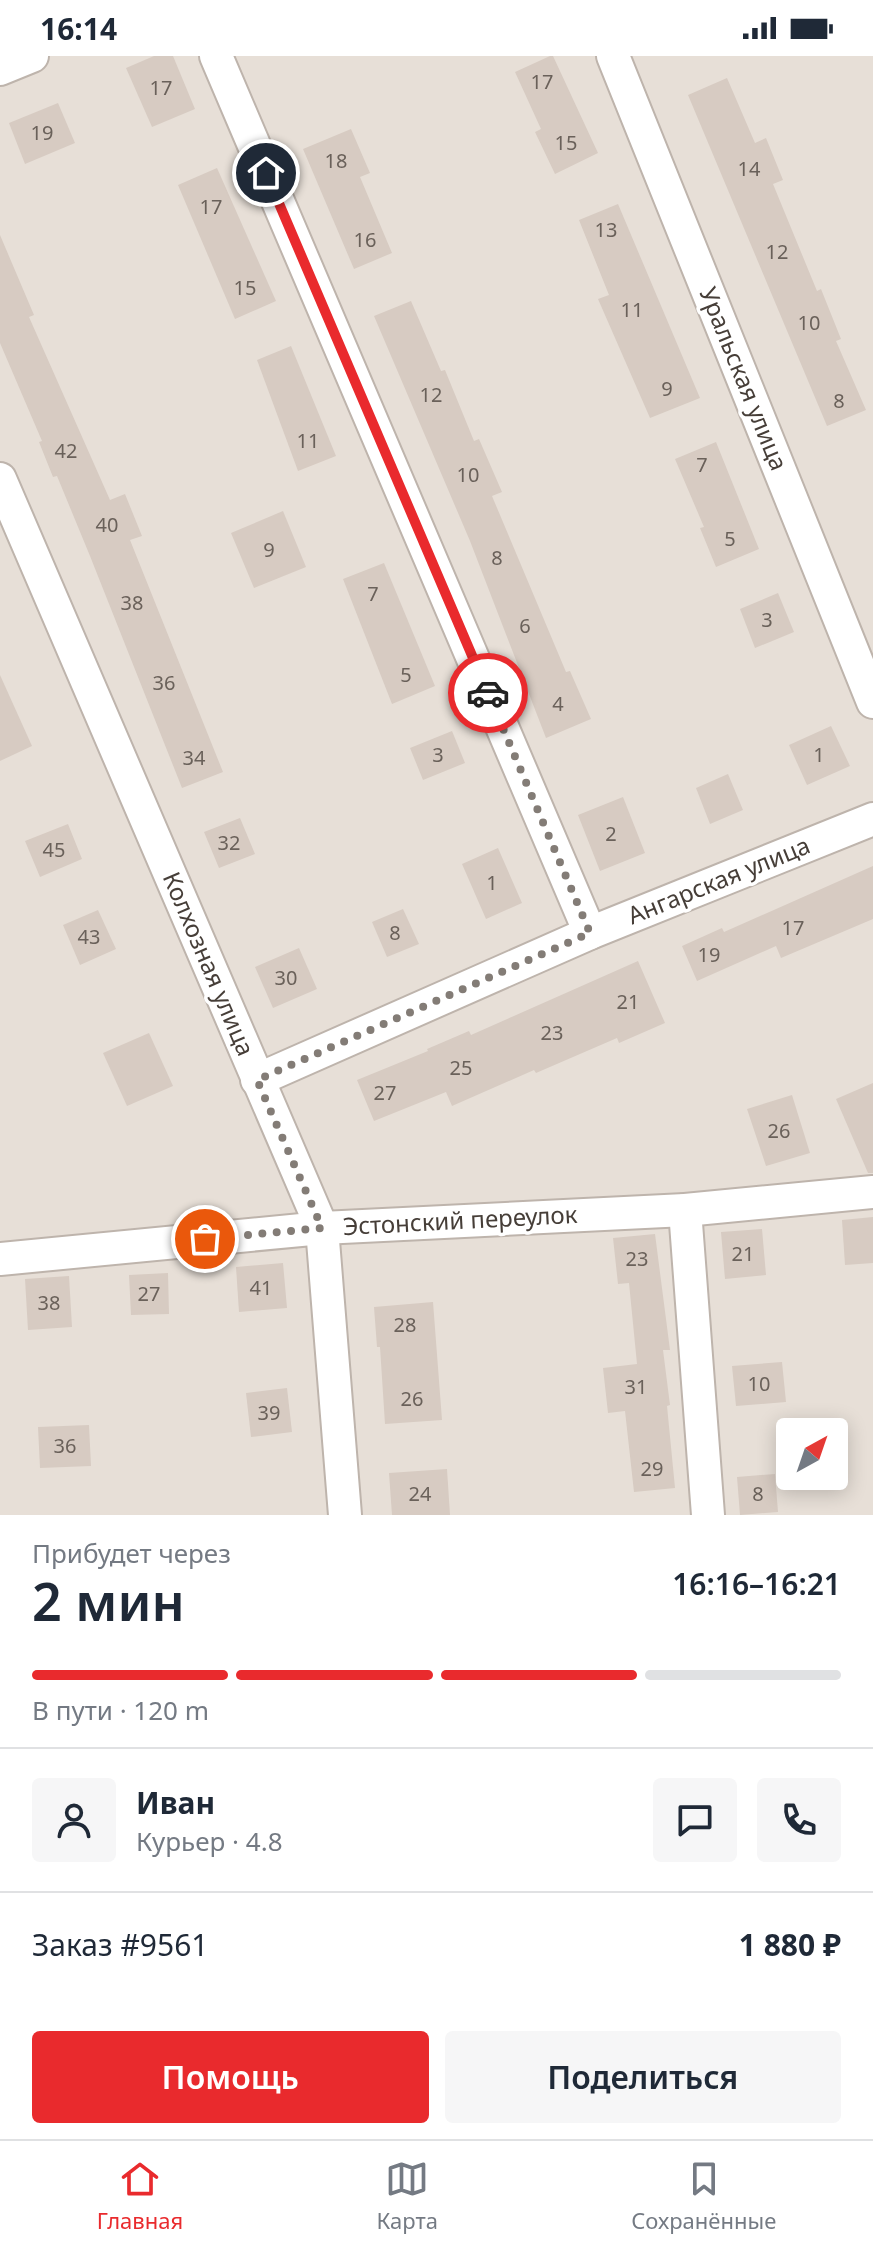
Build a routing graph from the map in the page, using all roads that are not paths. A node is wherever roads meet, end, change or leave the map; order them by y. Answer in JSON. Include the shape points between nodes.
{"nodes":[{"id":1,"x":32,"y":56,"type":"edge"},
{"id":2,"x":216,"y":56,"type":"edge"},
{"id":3,"x":613,"y":56,"type":"edge"},
{"id":4,"x":0,"y":69,"type":"edge"},
{"id":5,"x":0,"y":479,"type":"edge"},
{"id":6,"x":873,"y":702,"type":"edge"},
{"id":7,"x":873,"y":819,"type":"edge"},
{"id":8,"x":590,"y":933,"type":"junction"},
{"id":9,"x":257,"y":1080,"type":"junction"},
{"id":10,"x":873,"y":1192,"type":"edge"},
{"id":11,"x":685,"y":1210,"type":"junction"},
{"id":12,"x":322,"y":1228,"type":"junction"},
{"id":13,"x":0,"y":1259,"type":"edge"},
{"id":14,"x":345,"y":1515,"type":"edge"},
{"id":15,"x":708,"y":1515,"type":"edge"}],
"edges":[{"from":1,"to":4,"type":"street"},
{"from":2,"to":8,"type":"street"},
{"from":3,"to":6,"type":"street","name":"Уральская улица"},
{"from":5,"to":9,"type":"street","name":"Колхозная улица"},
{"from":7,"to":8,"type":"street","name":"Ангарская улица"},
{"from":8,"to":9,"type":"street","name":"Ангарская улица"},
{"from":9,"to":12,"type":"street","name":"Колхозная улица"},
{"from":10,"to":11,"type":"street","name":"Эстонский переулок"},
{"from":11,"to":12,"type":"street","name":"Эстонский переулок"},
{"from":11,"to":15,"type":"street"},
{"from":12,"to":13,"type":"street","name":"Эстонский переулок"},
{"from":12,"to":14,"type":"street","name":"Колхозная улица"}]}
